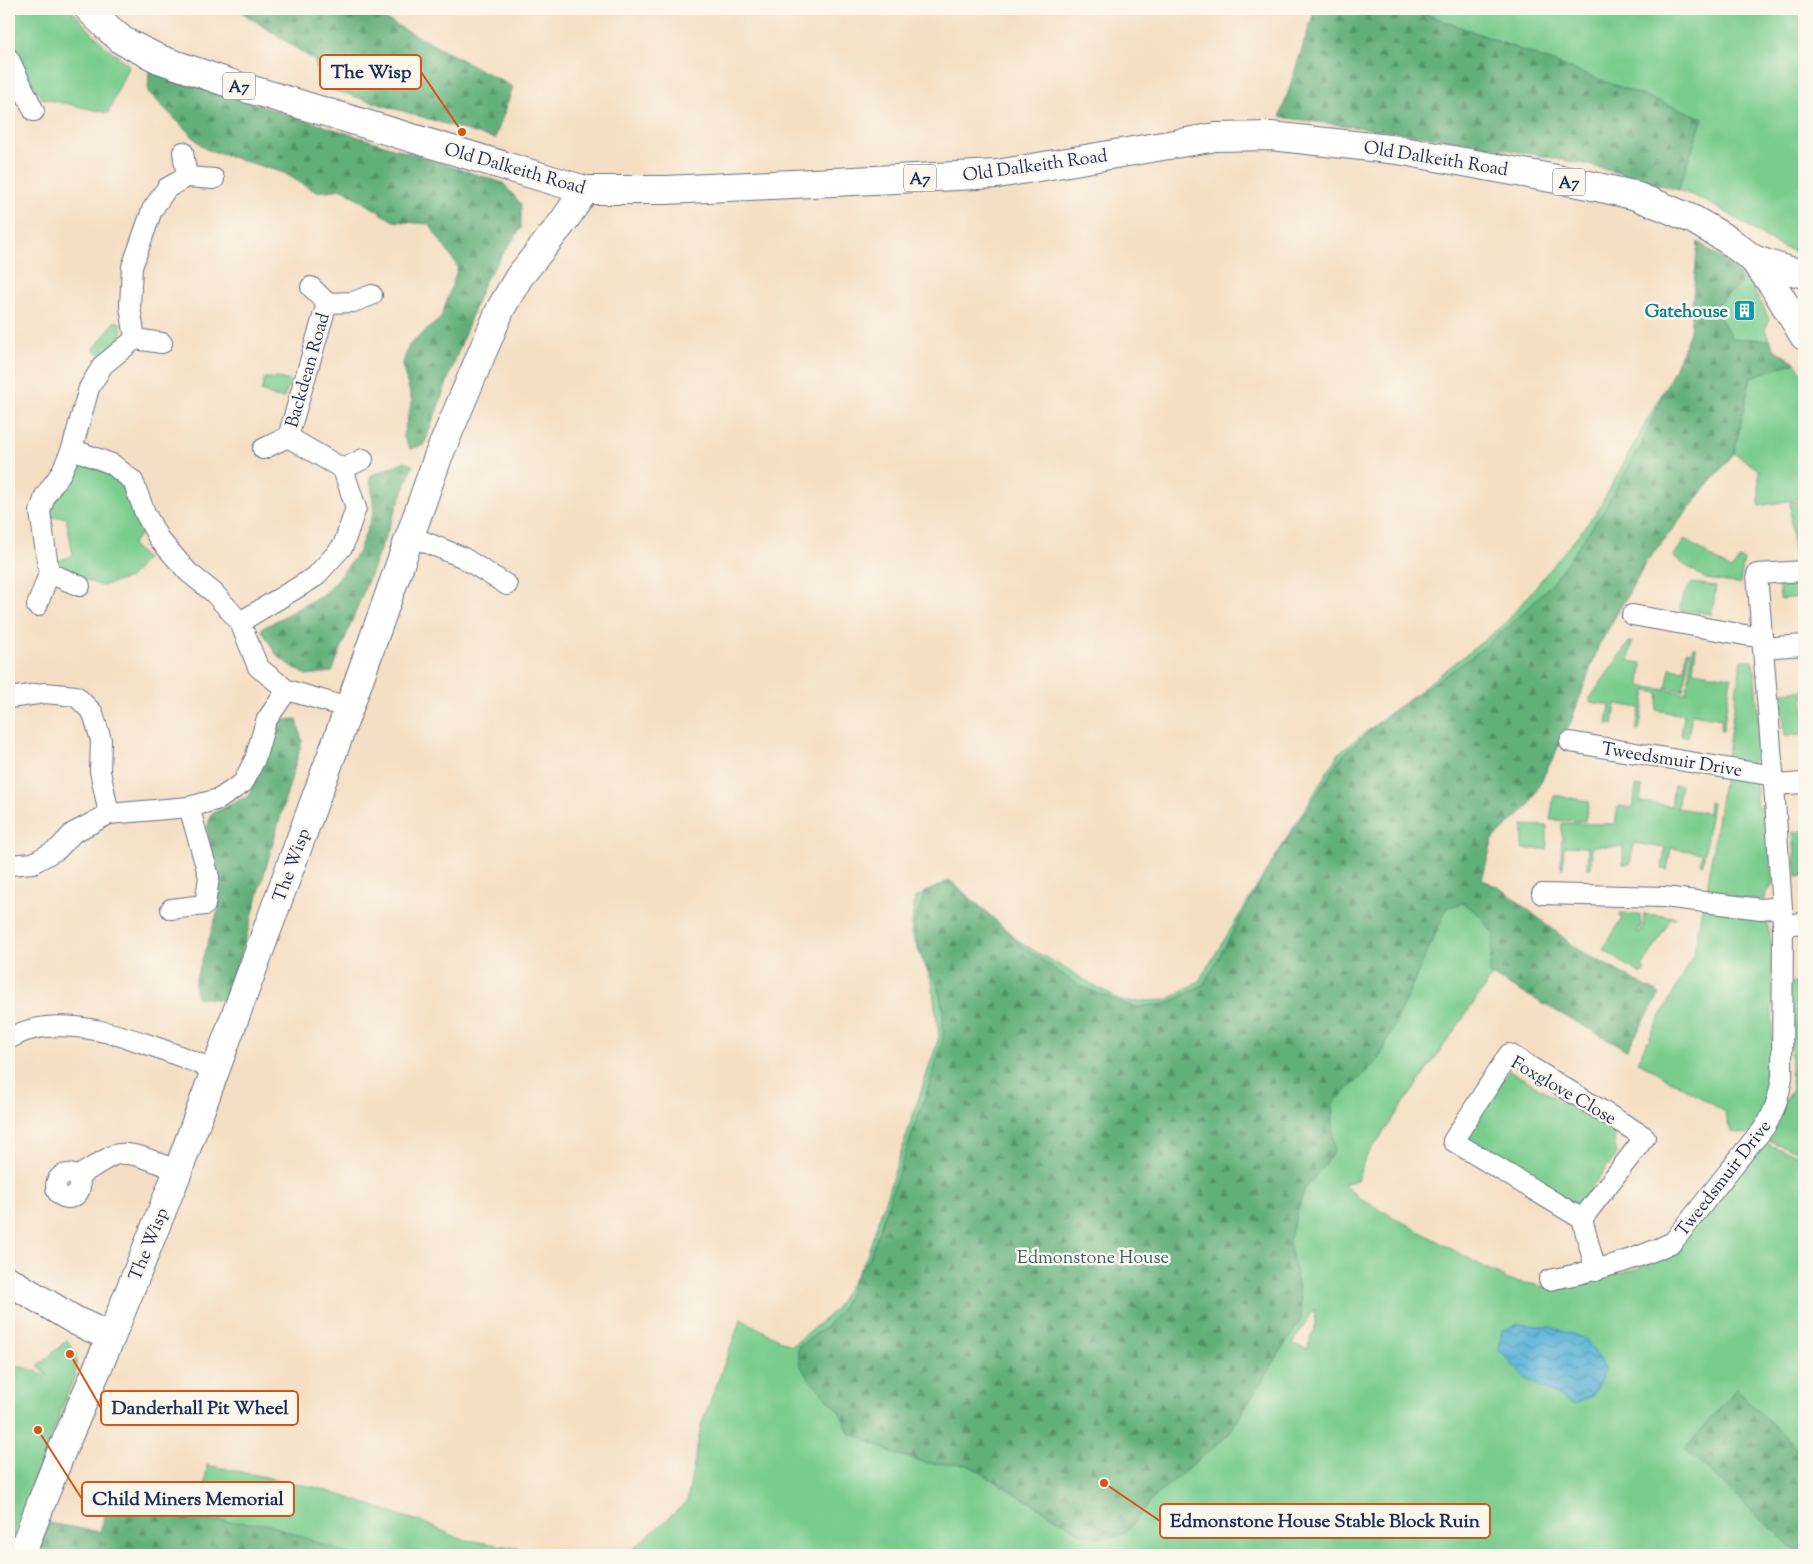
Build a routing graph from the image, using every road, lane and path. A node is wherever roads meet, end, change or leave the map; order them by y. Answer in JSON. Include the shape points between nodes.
{"nodes":[{"id":1,"x":89,"y":9,"type":"edge"},
{"id":2,"x":9,"y":59,"type":"edge"},
{"id":3,"x":34,"y":111,"type":"dead end"},
{"id":4,"x":183,"y":152,"type":"dead end"},
{"id":5,"x":187,"y":177,"type":"junction"},
{"id":6,"x":214,"y":180,"type":"dead end"},
{"id":7,"x":812,"y":183,"type":"junction"},
{"id":8,"x":586,"y":190,"type":"junction"},
{"id":9,"x":568,"y":215,"type":"junction"},
{"id":10,"x":1753,"y":259,"type":"junction"},
{"id":11,"x":1804,"y":274,"type":"edge"},
{"id":12,"x":311,"y":287,"type":"dead end"},
{"id":13,"x":372,"y":296,"type":"dead end"},
{"id":14,"x":327,"y":303,"type":"junction"},
{"id":15,"x":1803,"y":329,"type":"edge"},
{"id":16,"x":135,"y":340,"type":"junction"},
{"id":17,"x":162,"y":343,"type":"dead end"},
{"id":18,"x":288,"y":437,"type":"junction"},
{"id":19,"x":72,"y":449,"type":"junction"},
{"id":20,"x":263,"y":449,"type":"dead end"},
{"id":21,"x":363,"y":458,"type":"dead end"},
{"id":22,"x":343,"y":469,"type":"junction"},
{"id":23,"x":410,"y":536,"type":"junction"},
{"id":24,"x":1804,"y":571,"type":"edge"},
{"id":25,"x":49,"y":573,"type":"junction"},
{"id":26,"x":507,"y":585,"type":"dead end"},
{"id":27,"x":80,"y":586,"type":"dead end"},
{"id":28,"x":37,"y":606,"type":"dead end"},
{"id":29,"x":1632,"y":615,"type":"dead end"},
{"id":30,"x":240,"y":622,"type":"junction"},
{"id":31,"x":1763,"y":643,"type":"junction"},
{"id":32,"x":1804,"y":645,"type":"edge"},
{"id":33,"x":287,"y":690,"type":"junction"},
{"id":34,"x":9,"y":698,"type":"edge"},
{"id":35,"x":349,"y":708,"type":"junction"},
{"id":36,"x":1570,"y":742,"type":"dead end"},
{"id":37,"x":1774,"y":780,"type":"junction"},
{"id":38,"x":1804,"y":783,"type":"edge"},
{"id":39,"x":189,"y":807,"type":"junction"},
{"id":40,"x":109,"y":814,"type":"junction"},
{"id":41,"x":9,"y":865,"type":"edge"},
{"id":42,"x":1542,"y":894,"type":"dead end"},
{"id":43,"x":171,"y":908,"type":"dead end"},
{"id":44,"x":1783,"y":916,"type":"junction"},
{"id":45,"x":1804,"y":923,"type":"edge"},
{"id":46,"x":9,"y":1039,"type":"edge"},
{"id":47,"x":216,"y":1070,"type":"junction"},
{"id":48,"x":178,"y":1171,"type":"junction"},
{"id":49,"x":77,"y":1177,"type":"dead end"},
{"id":50,"x":1582,"y":1219,"type":"junction"},
{"id":51,"x":1596,"y":1271,"type":"junction"},
{"id":52,"x":1549,"y":1280,"type":"dead end"},
{"id":53,"x":9,"y":1281,"type":"edge"},
{"id":54,"x":111,"y":1337,"type":"junction"},
{"id":55,"x":21,"y":1555,"type":"edge"}],
"edges":[{"from":1,"to":8,"type":"main road","name":"Old Dalkeith Road","number":"A7","via":[[123,41],[159,60]]},
{"from":2,"to":3,"type":"street"},
{"from":4,"to":5,"type":"street"},
{"from":5,"to":6,"type":"street"},
{"from":5,"to":16,"type":"street","via":[[167,188],[152,210],[132,267],[130,306]]},
{"from":7,"to":8,"type":"main road","name":"Old Dalkeith Road","number":"A7"},
{"from":7,"to":9,"type":"main road","via":[[764,190],[631,196],[596,202]]},
{"from":7,"to":10,"type":"main road","name":"Old Dalkeith Road","number":"A7","via":[[997,174],[1216,137],[1271,136],[1415,153],[1633,195],[1694,220]]},
{"from":8,"to":9,"type":"main road","name":"The Wisp"},
{"from":9,"to":23,"type":"main road","name":"The Wisp","via":[[519,277],[500,308],[438,457]]},
{"from":10,"to":11,"type":"main road"},
{"from":10,"to":15,"type":"main road","name":"Old Dalkeith Road","number":"A7"},
{"from":12,"to":14,"type":"street","name":"Backdean Road"},
{"from":13,"to":14,"type":"street","name":"Backdean Road","via":[[353,302]]},
{"from":14,"to":18,"type":"street","name":"Backdean Road"},
{"from":16,"to":17,"type":"street"},
{"from":16,"to":19,"type":"street","via":[[103,365],[89,388]]},
{"from":18,"to":20,"type":"street","name":"Backdean Road"},
{"from":18,"to":22,"type":"street","name":"Backdean Road"},
{"from":19,"to":25,"type":"street","via":[[45,496],[40,512]]},
{"from":19,"to":30,"type":"street","via":[[112,464],[133,481],[159,538],[188,572],[214,593]]},
{"from":21,"to":22,"type":"street"},
{"from":22,"to":30,"type":"street","via":[[356,508],[343,546],[316,577]]},
{"from":23,"to":26,"type":"street","via":[[462,557]]},
{"from":23,"to":35,"type":"main road","name":"The Wisp"},
{"from":24,"to":31,"type":"street","name":"Tweedsmuir Drive","via":[[1757,574]]},
{"from":25,"to":27,"type":"street"},
{"from":25,"to":28,"type":"street"},
{"from":29,"to":31,"type":"street"},
{"from":30,"to":33,"type":"street","via":[[258,667]]},
{"from":31,"to":32,"type":"street"},
{"from":31,"to":37,"type":"street","name":"Tweedsmuir Drive"},
{"from":33,"to":35,"type":"street"},
{"from":33,"to":39,"type":"street","via":[[266,721],[255,759],[243,783],[219,799]]},
{"from":34,"to":40,"type":"street","via":[[45,694],[76,696],[93,713],[101,740],[100,771]]},
{"from":35,"to":47,"type":"main road","name":"The Wisp"},
{"from":36,"to":37,"type":"street","name":"Tweedsmuir Drive"},
{"from":37,"to":38,"type":"street"},
{"from":37,"to":44,"type":"street","name":"Tweedsmuir Drive"},
{"from":39,"to":40,"type":"street"},
{"from":39,"to":43,"type":"street","via":[[209,877],[206,905]]},
{"from":40,"to":41,"type":"street","via":[[73,833],[58,849],[32,863]]},
{"from":42,"to":44,"type":"street","via":[[1664,897],[1761,909]]},
{"from":44,"to":45,"type":"street"},
{"from":44,"to":51,"type":"street","name":"Tweedsmuir Drive","via":[[1782,1077],[1772,1117],[1672,1242]]},
{"from":46,"to":47,"type":"street","via":[[36,1028],[108,1032]]},
{"from":47,"to":48,"type":"main road","name":"The Wisp"},
{"from":48,"to":49,"type":"street","via":[[124,1154],[115,1155]]},
{"from":48,"to":54,"type":"main road","name":"The Wisp"},
{"from":50,"to":50,"type":"street","name":"Foxglove Close","via":[[1645,1137],[1508,1054],[1453,1141]]},
{"from":50,"to":51,"type":"street"},
{"from":51,"to":52,"type":"street","name":"Tweedsmuir Drive"},
{"from":53,"to":54,"type":"main road","via":[[76,1321]]},
{"from":54,"to":55,"type":"main road","name":"The Wisp"}]}
